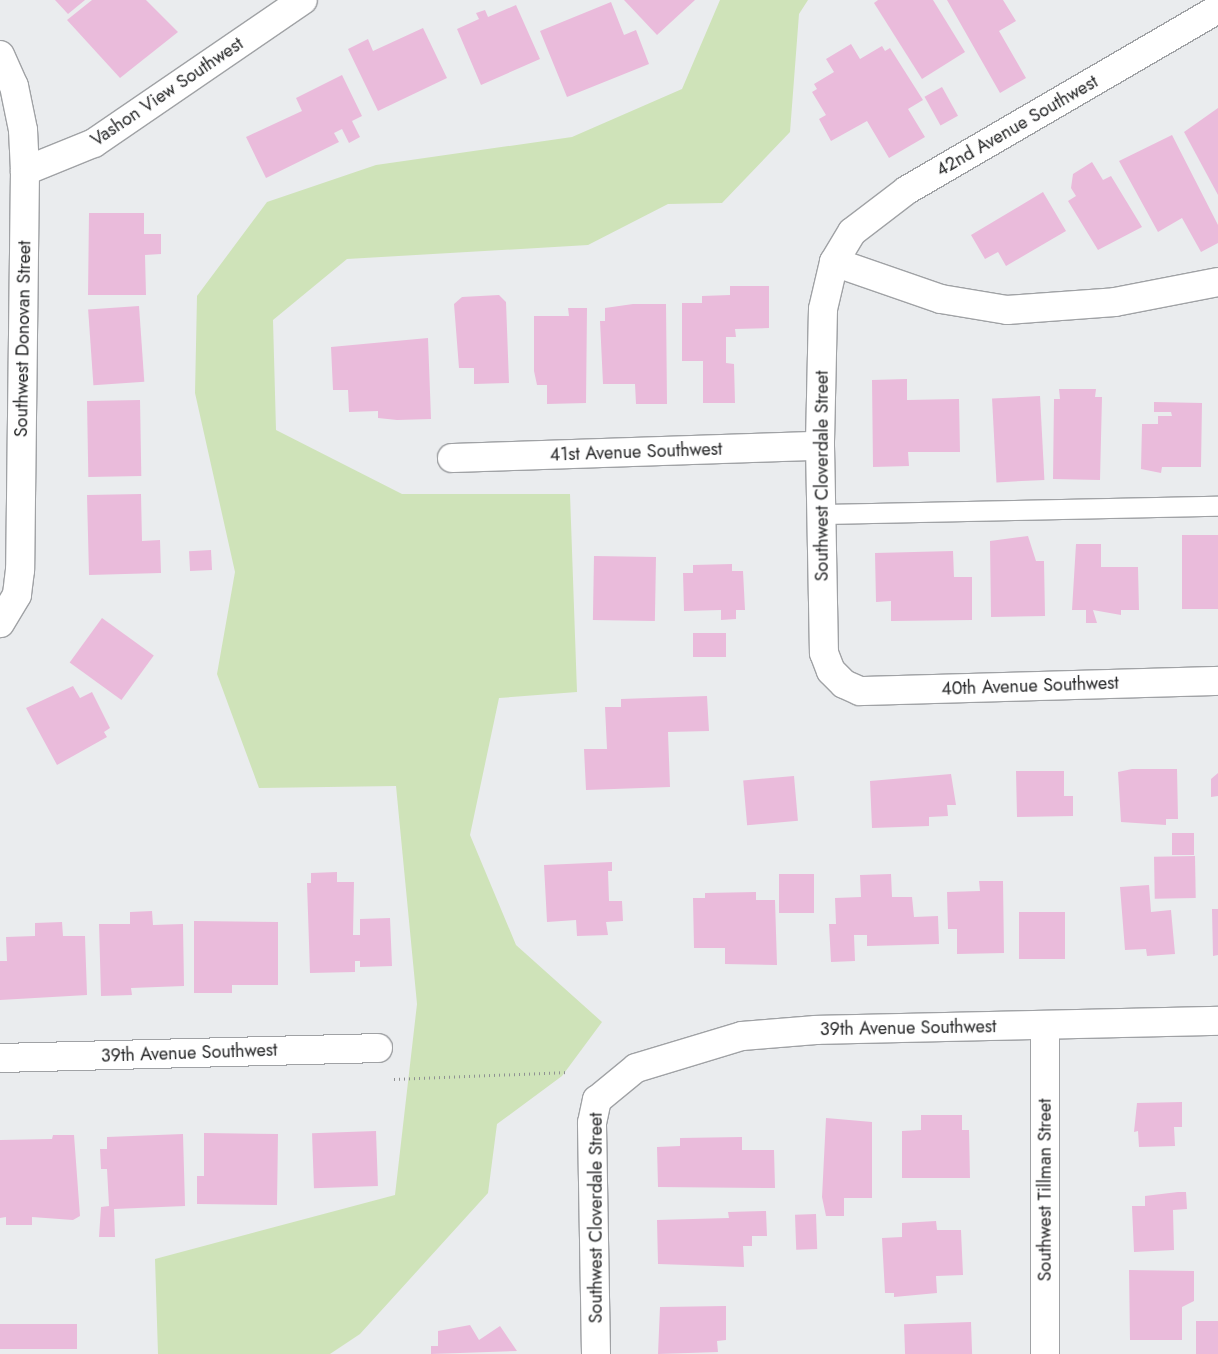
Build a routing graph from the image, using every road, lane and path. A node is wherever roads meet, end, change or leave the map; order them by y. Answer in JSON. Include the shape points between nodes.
{"nodes":[{"id":1,"x":303,"y":0,"type":"edge"},
{"id":2,"x":1218,"y":10,"type":"edge"},
{"id":3,"x":0,"y":54,"type":"edge"},
{"id":4,"x":25,"y":171,"type":"junction"},
{"id":5,"x":834,"y":262,"type":"junction"},
{"id":6,"x":1218,"y":282,"type":"edge"},
{"id":7,"x":820,"y":446,"type":"junction"},
{"id":8,"x":452,"y":458,"type":"dead end"},
{"id":9,"x":1218,"y":506,"type":"edge"},
{"id":10,"x":822,"y":514,"type":"junction"},
{"id":11,"x":0,"y":623,"type":"edge"},
{"id":12,"x":1218,"y":680,"type":"edge"},
{"id":13,"x":844,"y":684,"type":"joint"},
{"id":14,"x":1218,"y":1021,"type":"edge"},
{"id":15,"x":1045,"y":1025,"type":"junction"},
{"id":16,"x":378,"y":1048,"type":"dead end"},
{"id":17,"x":0,"y":1058,"type":"edge"},
{"id":18,"x":569,"y":1072,"type":"dead end"},
{"id":19,"x":394,"y":1079,"type":"dead end"},
{"id":20,"x":609,"y":1086,"type":"joint"},
{"id":21,"x":596,"y":1354,"type":"edge"},
{"id":22,"x":1046,"y":1354,"type":"edge"}],
"edges":[{"from":1,"to":4,"type":"street","name":"Vashon View Southwest","via":[[94,143]]},
{"from":2,"to":5,"type":"street","name":"42nd Avenue Southwest","via":[[907,190],[852,232]]},
{"from":3,"to":4,"type":"street","name":"Southwest Donovan Street","via":[[14,86],[23,130]]},
{"from":4,"to":11,"type":"street","name":"Southwest Donovan Street","via":[[20,570],[17,595]]},
{"from":5,"to":6,"type":"street","via":[[941,299],[1007,310],[1115,302]]},
{"from":5,"to":7,"type":"street","name":"Southwest Cloverdale Street","via":[[823,309]]},
{"from":7,"to":8,"type":"street","name":"41st Avenue Southwest"},
{"from":7,"to":10,"type":"street","name":"Southwest Cloverdale Street"},
{"from":9,"to":10,"type":"lane"},
{"from":10,"to":13,"type":"street","name":"Southwest Cloverdale Street","via":[[824,652],[831,671]]},
{"from":12,"to":13,"type":"street","name":"40th Avenue Southwest","via":[[860,691]]},
{"from":14,"to":15,"type":"street","name":"39th Avenue Southwest"},
{"from":15,"to":20,"type":"street","name":"39th Avenue Southwest","via":[[816,1030],[742,1036],[673,1053],[636,1068]]},
{"from":15,"to":22,"type":"street","name":"Southwest Tillman Street"},
{"from":16,"to":17,"type":"street","name":"39th Avenue Southwest"},
{"from":18,"to":19,"type":"path"},
{"from":20,"to":21,"type":"street","name":"Southwest Cloverdale Street","via":[[597,1100],[592,1123]]}]}
